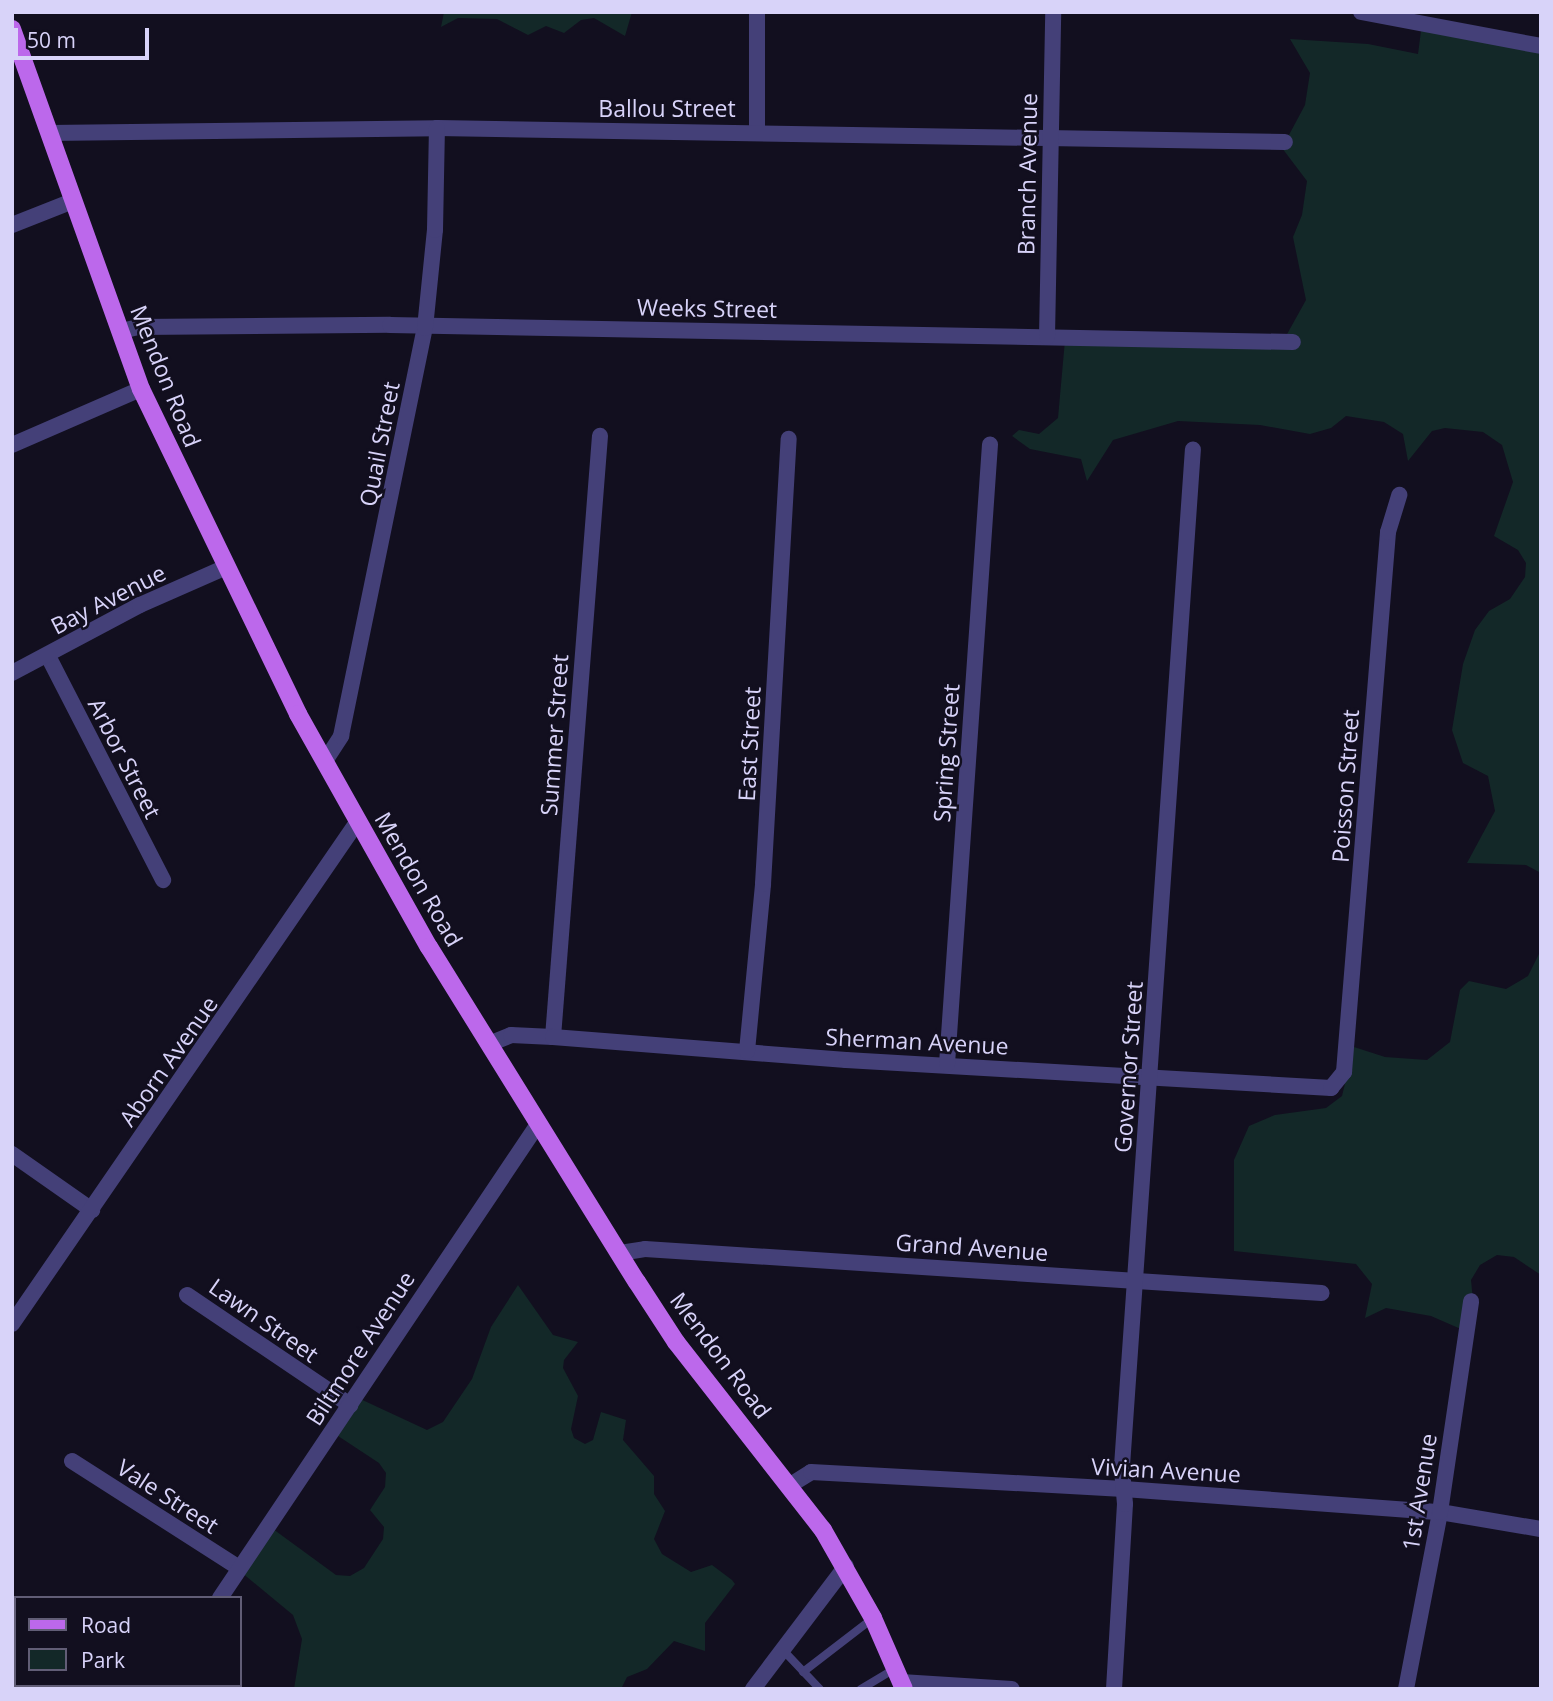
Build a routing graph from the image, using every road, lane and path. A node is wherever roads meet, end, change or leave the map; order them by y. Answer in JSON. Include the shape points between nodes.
{"nodes":[{"id":1,"x":757,"y":12,"type":"edge"},
{"id":2,"x":1053,"y":12,"type":"edge"},
{"id":3,"x":1361,"y":12,"type":"edge"},
{"id":4,"x":12,"y":29,"type":"edge"},
{"id":5,"x":1541,"y":46,"type":"edge"},
{"id":6,"x":437,"y":128,"type":"junction"},
{"id":7,"x":757,"y":131,"type":"junction"},
{"id":8,"x":49,"y":133,"type":"junction"},
{"id":9,"x":1051,"y":140,"type":"junction"},
{"id":10,"x":1285,"y":142,"type":"dead end"},
{"id":11,"x":73,"y":201,"type":"junction"},
{"id":12,"x":12,"y":225,"type":"edge"},
{"id":13,"x":425,"y":328,"type":"junction"},
{"id":14,"x":121,"y":331,"type":"junction"},
{"id":15,"x":1046,"y":337,"type":"junction"},
{"id":16,"x":1293,"y":342,"type":"dead end"},
{"id":17,"x":141,"y":389,"type":"junction"},
{"id":18,"x":600,"y":436,"type":"dead end"},
{"id":19,"x":789,"y":439,"type":"dead end"},
{"id":20,"x":990,"y":444,"type":"dead end"},
{"id":21,"x":12,"y":445,"type":"edge"},
{"id":22,"x":1193,"y":449,"type":"dead end"},
{"id":23,"x":1399,"y":495,"type":"dead end"},
{"id":24,"x":224,"y":568,"type":"junction"},
{"id":25,"x":48,"y":656,"type":"junction"},
{"id":26,"x":12,"y":673,"type":"edge"},
{"id":27,"x":324,"y":761,"type":"junction"},
{"id":28,"x":358,"y":821,"type":"junction"},
{"id":29,"x":163,"y":880,"type":"dead end"},
{"id":30,"x":553,"y":1037,"type":"junction"},
{"id":31,"x":489,"y":1044,"type":"junction"},
{"id":32,"x":747,"y":1051,"type":"junction"},
{"id":33,"x":947,"y":1065,"type":"junction"},
{"id":34,"x":1150,"y":1079,"type":"junction"},
{"id":35,"x":1342,"y":1081,"type":"joint"},
{"id":36,"x":538,"y":1124,"type":"junction"},
{"id":37,"x":12,"y":1154,"type":"edge"},
{"id":38,"x":92,"y":1210,"type":"junction"},
{"id":39,"x":620,"y":1253,"type":"junction"},
{"id":40,"x":1136,"y":1282,"type":"junction"},
{"id":41,"x":1322,"y":1293,"type":"dead end"},
{"id":42,"x":187,"y":1295,"type":"dead end"},
{"id":43,"x":1471,"y":1301,"type":"dead end"},
{"id":44,"x":12,"y":1324,"type":"edge"},
{"id":45,"x":350,"y":1405,"type":"junction"},
{"id":46,"x":72,"y":1461,"type":"dead end"},
{"id":47,"x":792,"y":1484,"type":"junction"},
{"id":48,"x":1124,"y":1489,"type":"junction"},
{"id":49,"x":1440,"y":1511,"type":"junction"},
{"id":50,"x":1541,"y":1529,"type":"edge"},
{"id":51,"x":846,"y":1566,"type":"junction"},
{"id":52,"x":239,"y":1568,"type":"junction"},
{"id":53,"x":221,"y":1596,"type":"edge"},
{"id":54,"x":873,"y":1618,"type":"junction"},
{"id":55,"x":782,"y":1649,"type":"junction"},
{"id":56,"x":803,"y":1672,"type":"junction"},
{"id":57,"x":900,"y":1680,"type":"edge"},
{"id":58,"x":753,"y":1689,"type":"edge"},
{"id":59,"x":820,"y":1689,"type":"edge"},
{"id":60,"x":861,"y":1689,"type":"edge"},
{"id":61,"x":1012,"y":1689,"type":"edge"},
{"id":62,"x":1114,"y":1689,"type":"edge"},
{"id":63,"x":1406,"y":1689,"type":"edge"}],
"edges":[{"from":1,"to":7,"type":"street"},
{"from":2,"to":9,"type":"street","name":"Branch Avenue"},
{"from":3,"to":5,"type":"street"},
{"from":4,"to":8,"type":"main road","name":"Mendon Road"},
{"from":6,"to":7,"type":"street","name":"Ballou Street"},
{"from":6,"to":8,"type":"street","name":"Ballou Street"},
{"from":6,"to":13,"type":"street","name":"Quail Street","via":[[435,230]]},
{"from":7,"to":9,"type":"street","name":"Ballou Street"},
{"from":8,"to":11,"type":"main road","name":"Mendon Road"},
{"from":9,"to":10,"type":"street","name":"Ballou Street"},
{"from":9,"to":15,"type":"street","name":"Branch Avenue"},
{"from":11,"to":12,"type":"street"},
{"from":11,"to":14,"type":"main road","name":"Mendon Road"},
{"from":13,"to":14,"type":"street","name":"Weeks Street","via":[[272,325]]},
{"from":13,"to":15,"type":"street","name":"Weeks Street"},
{"from":13,"to":27,"type":"street","name":"Quail Street","via":[[341,736]]},
{"from":14,"to":17,"type":"main road","name":"Mendon Road"},
{"from":15,"to":16,"type":"street","name":"Weeks Street"},
{"from":17,"to":21,"type":"street"},
{"from":17,"to":24,"type":"main road","name":"Mendon Road"},
{"from":18,"to":30,"type":"street","name":"Summer Street"},
{"from":19,"to":32,"type":"street","name":"East Street","via":[[763,884]]},
{"from":20,"to":33,"type":"street","name":"Spring Street"},
{"from":22,"to":34,"type":"street","name":"Governor Street"},
{"from":23,"to":35,"type":"street","name":"Poisson Street","via":[[1388,532]]},
{"from":24,"to":25,"type":"street","name":"Bay Avenue","via":[[140,605]]},
{"from":24,"to":27,"type":"main road","name":"Mendon Road"},
{"from":25,"to":26,"type":"street","name":"Bay Avenue"},
{"from":25,"to":29,"type":"street","name":"Arbor Street"},
{"from":27,"to":28,"type":"main road","name":"Mendon Road"},
{"from":28,"to":31,"type":"main road","name":"Mendon Road"},
{"from":28,"to":38,"type":"street","name":"Aborn Avenue"},
{"from":30,"to":31,"type":"street","name":"Sherman Avenue","via":[[511,1035]]},
{"from":30,"to":32,"type":"street","name":"Sherman Avenue"},
{"from":31,"to":36,"type":"main road","name":"Mendon Road"},
{"from":32,"to":33,"type":"street","name":"Sherman Avenue"},
{"from":33,"to":34,"type":"street","name":"Sherman Avenue"},
{"from":34,"to":35,"type":"street","name":"Sherman Avenue","via":[[1316,1088],[1331,1088]]},
{"from":34,"to":40,"type":"street","name":"Governor Street"},
{"from":36,"to":39,"type":"main road","name":"Mendon Road"},
{"from":36,"to":45,"type":"street","name":"Biltmore Avenue"},
{"from":37,"to":38,"type":"street"},
{"from":38,"to":44,"type":"street","name":"Aborn Avenue"},
{"from":39,"to":40,"type":"street","name":"Grand Avenue","via":[[658,1250]]},
{"from":39,"to":47,"type":"main road","name":"Mendon Road","via":[[676,1342]]},
{"from":40,"to":41,"type":"street","name":"Grand Avenue"},
{"from":40,"to":48,"type":"street","name":"Governor Street"},
{"from":42,"to":45,"type":"street","name":"Lawn Street"},
{"from":43,"to":49,"type":"street","name":"1st Avenue"},
{"from":45,"to":52,"type":"street","name":"Biltmore Avenue"},
{"from":46,"to":52,"type":"street","name":"Vale Street"},
{"from":47,"to":48,"type":"street","name":"Vivian Avenue","via":[[811,1472]]},
{"from":47,"to":51,"type":"main road","name":"Mendon Road"},
{"from":48,"to":49,"type":"street","name":"Vivian Avenue"},
{"from":48,"to":62,"type":"street","name":"Governor Street"},
{"from":49,"to":50,"type":"street","name":"Vivian Avenue"},
{"from":49,"to":63,"type":"street","name":"1st Avenue"},
{"from":51,"to":54,"type":"main road","name":"Mendon Road"},
{"from":51,"to":55,"type":"street"},
{"from":52,"to":53,"type":"street","name":"Biltmore Avenue"},
{"from":54,"to":56,"type":"lane"},
{"from":54,"to":57,"type":"main road","name":"Mendon Road"},
{"from":55,"to":56,"type":"lane"},
{"from":55,"to":58,"type":"street"},
{"from":56,"to":59,"type":"lane"},
{"from":57,"to":60,"type":"lane"},
{"from":57,"to":61,"type":"street"}]}
